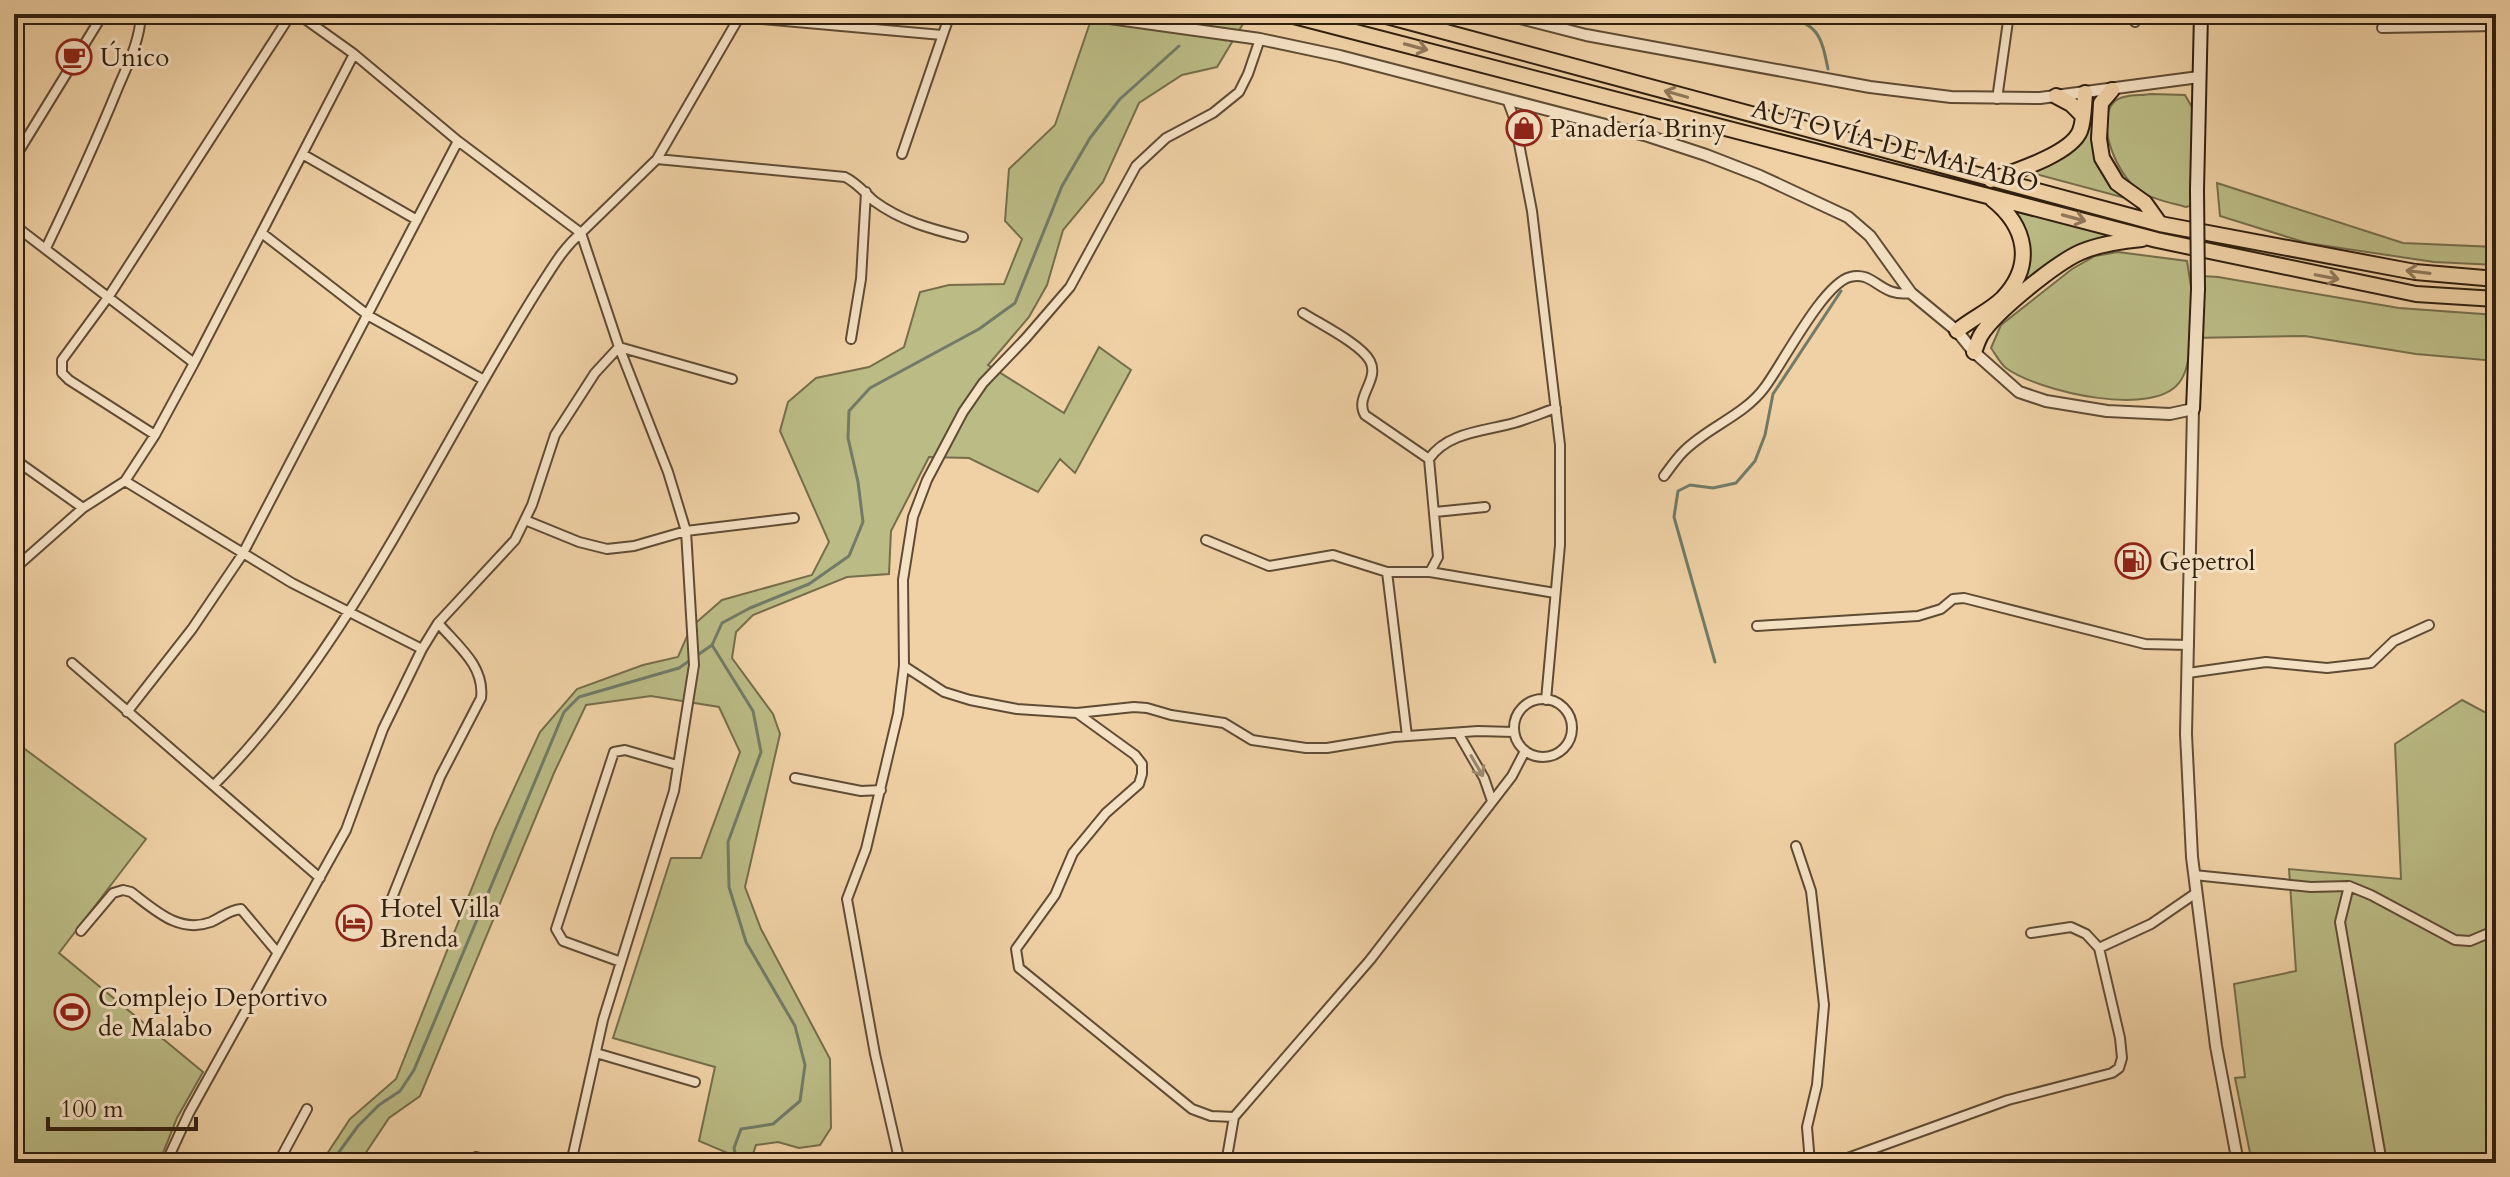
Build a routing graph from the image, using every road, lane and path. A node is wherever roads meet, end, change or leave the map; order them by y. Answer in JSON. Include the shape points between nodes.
{"nodes":[{"id":1,"x":73,"y":14,"type":"edge"},
{"id":2,"x":103,"y":14,"type":"edge"},
{"id":3,"x":141,"y":14,"type":"edge"},
{"id":4,"x":291,"y":14,"type":"edge"},
{"id":5,"x":298,"y":14,"type":"edge"},
{"id":6,"x":950,"y":14,"type":"edge"},
{"id":7,"x":1081,"y":14,"type":"edge"},
{"id":8,"x":1286,"y":14,"type":"edge"},
{"id":9,"x":1379,"y":14,"type":"edge"},
{"id":10,"x":1504,"y":14,"type":"edge"},
{"id":11,"x":2009,"y":14,"type":"edge"},
{"id":12,"x":2201,"y":14,"type":"edge"},
{"id":13,"x":741,"y":15,"type":"edge"},
{"id":14,"x":14,"y":19,"type":"edge"},
{"id":15,"x":2496,"y":26,"type":"edge"},
{"id":16,"x":2382,"y":28,"type":"dead end"},
{"id":17,"x":942,"y":35,"type":"junction"},
{"id":18,"x":1260,"y":39,"type":"junction"},
{"id":19,"x":354,"y":54,"type":"junction"},
{"id":20,"x":2199,"y":77,"type":"junction"},
{"id":21,"x":2112,"y":90,"type":"junction"},
{"id":22,"x":2085,"y":93,"type":"junction"},
{"id":23,"x":2056,"y":96,"type":"junction"},
{"id":24,"x":1507,"y":99,"type":"junction"},
{"id":25,"x":1997,"y":99,"type":"junction"},
{"id":26,"x":1520,"y":103,"type":"junction"},
{"id":27,"x":2082,"y":115,"type":"junction"},
{"id":28,"x":1514,"y":118,"type":"junction"},
{"id":29,"x":458,"y":141,"type":"junction"},
{"id":30,"x":902,"y":154,"type":"dead end"},
{"id":31,"x":304,"y":155,"type":"junction"},
{"id":32,"x":14,"y":159,"type":"edge"},
{"id":33,"x":657,"y":159,"type":"junction"},
{"id":34,"x":1988,"y":187,"type":"junction"},
{"id":35,"x":866,"y":192,"type":"junction"},
{"id":36,"x":417,"y":220,"type":"junction"},
{"id":37,"x":2160,"y":224,"type":"junction"},
{"id":38,"x":14,"y":225,"type":"edge"},
{"id":39,"x":581,"y":233,"type":"junction"},
{"id":40,"x":263,"y":234,"type":"junction"},
{"id":41,"x":963,"y":237,"type":"dead end"},
{"id":42,"x":2157,"y":240,"type":"junction"},
{"id":43,"x":46,"y":248,"type":"junction"},
{"id":44,"x":2496,"y":279,"type":"edge"},
{"id":45,"x":1911,"y":293,"type":"junction"},
{"id":46,"x":109,"y":296,"type":"junction"},
{"id":47,"x":2496,"y":299,"type":"edge"},
{"id":48,"x":1303,"y":313,"type":"dead end"},
{"id":49,"x":369,"y":316,"type":"junction"},
{"id":50,"x":1957,"y":331,"type":"junction"},
{"id":51,"x":851,"y":339,"type":"dead end"},
{"id":52,"x":619,"y":347,"type":"junction"},
{"id":53,"x":1974,"y":352,"type":"junction"},
{"id":54,"x":194,"y":363,"type":"junction"},
{"id":55,"x":732,"y":379,"type":"dead end"},
{"id":56,"x":484,"y":380,"type":"junction"},
{"id":57,"x":1556,"y":408,"type":"junction"},
{"id":58,"x":2193,"y":409,"type":"junction"},
{"id":59,"x":155,"y":435,"type":"junction"},
{"id":60,"x":14,"y":459,"type":"edge"},
{"id":61,"x":1429,"y":459,"type":"junction"},
{"id":62,"x":1664,"y":476,"type":"dead end"},
{"id":63,"x":125,"y":481,"type":"junction"},
{"id":64,"x":1485,"y":507,"type":"dead end"},
{"id":65,"x":83,"y":508,"type":"junction"},
{"id":66,"x":1435,"y":512,"type":"junction"},
{"id":67,"x":794,"y":518,"type":"dead end"},
{"id":68,"x":525,"y":520,"type":"junction"},
{"id":69,"x":686,"y":531,"type":"junction"},
{"id":70,"x":1206,"y":540,"type":"dead end"},
{"id":71,"x":242,"y":555,"type":"junction"},
{"id":72,"x":14,"y":569,"type":"edge"},
{"id":73,"x":1387,"y":572,"type":"junction"},
{"id":74,"x":1430,"y":572,"type":"junction"},
{"id":75,"x":1555,"y":593,"type":"junction"},
{"id":76,"x":349,"y":611,"type":"junction"},
{"id":77,"x":438,"y":623,"type":"junction"},
{"id":78,"x":2429,"y":625,"type":"dead end"},
{"id":79,"x":1757,"y":626,"type":"dead end"},
{"id":80,"x":2189,"y":645,"type":"junction"},
{"id":81,"x":422,"y":649,"type":"junction"},
{"id":82,"x":72,"y":663,"type":"dead end"},
{"id":83,"x":904,"y":666,"type":"junction"},
{"id":84,"x":2188,"y":673,"type":"junction"},
{"id":85,"x":1546,"y":700,"type":"junction"},
{"id":86,"x":127,"y":712,"type":"junction"},
{"id":87,"x":1077,"y":713,"type":"junction"},
{"id":88,"x":1514,"y":732,"type":"junction"},
{"id":89,"x":1458,"y":733,"type":"junction"},
{"id":90,"x":1407,"y":736,"type":"junction"},
{"id":91,"x":1525,"y":751,"type":"junction"},
{"id":92,"x":677,"y":765,"type":"junction"},
{"id":93,"x":795,"y":778,"type":"dead end"},
{"id":94,"x":214,"y":785,"type":"junction"},
{"id":95,"x":881,"y":790,"type":"junction"},
{"id":96,"x":1492,"y":801,"type":"junction"},
{"id":97,"x":1796,"y":846,"type":"dead end"},
{"id":98,"x":2194,"y":875,"type":"junction"},
{"id":99,"x":320,"y":878,"type":"junction"},
{"id":100,"x":2349,"y":886,"type":"junction"},
{"id":101,"x":2196,"y":893,"type":"junction"},
{"id":102,"x":390,"y":903,"type":"dead end"},
{"id":103,"x":2496,"y":930,"type":"edge"},
{"id":104,"x":81,"y":931,"type":"dead end"},
{"id":105,"x":2031,"y":933,"type":"dead end"},
{"id":106,"x":2099,"y":948,"type":"junction"},
{"id":107,"x":277,"y":952,"type":"junction"},
{"id":108,"x":621,"y":962,"type":"junction"},
{"id":109,"x":596,"y":1053,"type":"junction"},
{"id":110,"x":695,"y":1082,"type":"dead end"},
{"id":111,"x":307,"y":1109,"type":"dead end"},
{"id":112,"x":1234,"y":1117,"type":"junction"},
{"id":113,"x":476,"y":1157,"type":"dead end"},
{"id":114,"x":166,"y":1163,"type":"edge"},
{"id":115,"x":278,"y":1163,"type":"edge"},
{"id":116,"x":498,"y":1163,"type":"edge"},
{"id":117,"x":571,"y":1163,"type":"edge"},
{"id":118,"x":900,"y":1163,"type":"edge"},
{"id":119,"x":1226,"y":1163,"type":"edge"},
{"id":120,"x":1810,"y":1163,"type":"edge"},
{"id":121,"x":1834,"y":1163,"type":"edge"},
{"id":122,"x":2238,"y":1163,"type":"edge"},
{"id":123,"x":2382,"y":1163,"type":"edge"}],
"edges":[{"from":1,"to":14,"type":"street"},
{"from":2,"to":32,"type":"street"},
{"from":3,"to":43,"type":"street","via":[[134,48]]},
{"from":4,"to":46,"type":"street"},
{"from":5,"to":19,"type":"street"},
{"from":6,"to":17,"type":"street"},
{"from":7,"to":18,"type":"street"},
{"from":8,"to":34,"type":"highway","name":"AUTOVÍA DE MALABO","one_way":true},
{"from":34,"to":9,"type":"highway","name":"AUTOVÍA DE MALABO","one_way":true},
{"from":10,"to":25,"type":"street","via":[[1586,35],[1870,87]]},
{"from":11,"to":25,"type":"street"},
{"from":12,"to":20,"type":"main road"},
{"from":13,"to":17,"type":"street"},
{"from":13,"to":33,"type":"street"},
{"from":15,"to":16,"type":"street"},
{"from":17,"to":30,"type":"street"},
{"from":18,"to":24,"type":"street"},
{"from":18,"to":83,"type":"street","via":[[1239,92],[1166,138],[1136,166],[1070,287],[963,412],[913,517],[903,580]]},
{"from":19,"to":29,"type":"street"},
{"from":19,"to":31,"type":"street"},
{"from":20,"to":21,"type":"street"},
{"from":20,"to":58,"type":"main road","bridge":true},
{"from":21,"to":22,"type":"street"},
{"from":21,"to":37,"type":"highway","via":[[2101,103],[2102,158],[2117,183],[2145,203]]},
{"from":22,"to":23,"type":"street"},
{"from":22,"to":27,"type":"highway"},
{"from":23,"to":25,"type":"street"},
{"from":23,"to":27,"type":"highway"},
{"from":24,"to":26,"type":"street"},
{"from":24,"to":28,"type":"street"},
{"from":26,"to":28,"type":"street"},
{"from":26,"to":45,"type":"street","via":[[1706,155],[1821,202],[1870,236]]},
{"from":27,"to":34,"type":"highway","via":[[2081,130],[2070,144]]},
{"from":28,"to":57,"type":"street","via":[[1532,211]]},
{"from":29,"to":36,"type":"street"},
{"from":29,"to":39,"type":"street"},
{"from":31,"to":36,"type":"street"},
{"from":31,"to":40,"type":"street"},
{"from":33,"to":35,"type":"street","via":[[845,177]]},
{"from":33,"to":39,"type":"street"},
{"from":34,"to":37,"type":"highway","name":"AUTOVÍA DE MALABO"},
{"from":34,"to":42,"type":"highway","name":"AUTOVÍA DE MALABO","one_way":true},
{"from":34,"to":50,"type":"highway","via":[[2018,227],[2022,260],[2017,280],[2003,298]]},
{"from":35,"to":41,"type":"street","via":[[899,217]]},
{"from":35,"to":51,"type":"street"},
{"from":36,"to":49,"type":"street"},
{"from":44,"to":37,"type":"highway","name":"AUTOVÍA DE MALABO","one_way":true,"via":[[2415,272]]},
{"from":38,"to":43,"type":"street"},
{"from":39,"to":52,"type":"street"},
{"from":39,"to":56,"type":"street","via":[[567,245]]},
{"from":40,"to":49,"type":"street"},
{"from":40,"to":54,"type":"street"},
{"from":42,"to":47,"type":"highway","name":"AUTOVÍA DE MALABO","one_way":true,"via":[[2416,294]]},
{"from":42,"to":53,"type":"highway","via":[[2113,242],[2068,260],[1994,319]]},
{"from":43,"to":46,"type":"street"},
{"from":45,"to":50,"type":"street"},
{"from":45,"to":62,"type":"street","via":[[1897,295],[1861,275],[1846,277],[1807,321],[1760,394],[1683,451]]},
{"from":46,"to":54,"type":"street"},
{"from":46,"to":59,"type":"street","via":[[62,360],[62,373]]},
{"from":48,"to":61,"type":"street","via":[[1371,362],[1373,373],[1361,404],[1365,415]]},
{"from":49,"to":56,"type":"street"},
{"from":49,"to":71,"type":"street"},
{"from":50,"to":53,"type":"street"},
{"from":52,"to":55,"type":"street"},
{"from":52,"to":68,"type":"street","via":[[568,411]]},
{"from":52,"to":69,"type":"street"},
{"from":53,"to":58,"type":"street","via":[[2019,392],[2046,401],[2139,414]]},
{"from":54,"to":59,"type":"street"},
{"from":56,"to":76,"type":"street"},
{"from":57,"to":61,"type":"street","via":[[1474,431],[1436,449]]},
{"from":57,"to":75,"type":"street","via":[[1561,489]]},
{"from":58,"to":80,"type":"street"},
{"from":59,"to":63,"type":"street"},
{"from":60,"to":65,"type":"street"},
{"from":61,"to":66,"type":"street"},
{"from":63,"to":65,"type":"street"},
{"from":63,"to":71,"type":"street"},
{"from":64,"to":66,"type":"street"},
{"from":65,"to":72,"type":"street"},
{"from":66,"to":74,"type":"street","via":[[1438,557]]},
{"from":67,"to":69,"type":"street"},
{"from":68,"to":69,"type":"street","via":[[607,549]]},
{"from":68,"to":77,"type":"street","via":[[501,557]]},
{"from":69,"to":92,"type":"street","via":[[694,665]]},
{"from":70,"to":73,"type":"street","via":[[1269,566],[1333,555]]},
{"from":71,"to":76,"type":"street"},
{"from":71,"to":86,"type":"street"},
{"from":73,"to":74,"type":"street"},
{"from":73,"to":90,"type":"street"},
{"from":74,"to":75,"type":"street"},
{"from":75,"to":85,"type":"street"},
{"from":76,"to":81,"type":"street"},
{"from":76,"to":94,"type":"street","via":[[255,743]]},
{"from":77,"to":81,"type":"street"},
{"from":77,"to":102,"type":"street","via":[[479,672],[481,698],[440,777]]},
{"from":78,"to":84,"type":"street","via":[[2394,641],[2371,663],[2327,668],[2266,662]]},
{"from":79,"to":80,"type":"street","via":[[1918,616],[1964,598],[2145,644]]},
{"from":80,"to":84,"type":"street"},
{"from":81,"to":99,"type":"street","via":[[383,729],[346,830]]},
{"from":82,"to":86,"type":"street"},
{"from":83,"to":87,"type":"street","via":[[944,692],[970,700]]},
{"from":83,"to":95,"type":"street"},
{"from":84,"to":98,"type":"street"},
{"from":85,"to":88,"type":"street","via":[[1522,708]]},
{"from":85,"to":91,"type":"street","via":[[1567,712],[1571,737],[1552,756]]},
{"from":86,"to":94,"type":"street"},
{"from":87,"to":90,"type":"street","via":[[1147,708],[1224,723],[1252,740],[1306,748]]},
{"from":87,"to":112,"type":"street","via":[[1135,755],[1142,774],[1139,784],[1073,853],[1055,895],[1016,949],[1019,968],[1192,1109]]},
{"from":88,"to":89,"type":"street"},
{"from":88,"to":91,"type":"street"},
{"from":89,"to":90,"type":"street"},
{"from":89,"to":96,"type":"street","one_way":true},
{"from":91,"to":96,"type":"street"},
{"from":92,"to":108,"type":"street","via":[[667,817]]},
{"from":92,"to":108,"type":"street","via":[[625,750],[614,752],[556,929],[563,941]]},
{"from":93,"to":95,"type":"street"},
{"from":94,"to":99,"type":"street"},
{"from":95,"to":118,"type":"street","via":[[847,899]]},
{"from":96,"to":112,"type":"street","via":[[1370,960]]},
{"from":97,"to":120,"type":"street","via":[[1811,891],[1824,1005],[1817,1085],[1807,1127]]},
{"from":98,"to":100,"type":"street"},
{"from":98,"to":101,"type":"street"},
{"from":99,"to":107,"type":"street"},
{"from":100,"to":103,"type":"street","via":[[2455,940],[2470,941]]},
{"from":100,"to":123,"type":"street","via":[[2340,922]]},
{"from":101,"to":106,"type":"street","via":[[2151,924]]},
{"from":101,"to":122,"type":"street"},
{"from":104,"to":107,"type":"street","via":[[113,893],[123,890],[177,923],[209,923],[241,909]]},
{"from":105,"to":106,"type":"street","via":[[2071,927]]},
{"from":106,"to":121,"type":"street","via":[[2120,1038],[2119,1068],[2008,1100]]},
{"from":107,"to":114,"type":"street"},
{"from":108,"to":109,"type":"street"},
{"from":109,"to":110,"type":"street"},
{"from":109,"to":117,"type":"street"},
{"from":111,"to":115,"type":"street"},
{"from":112,"to":119,"type":"street"},
{"from":113,"to":116,"type":"street"}]}
